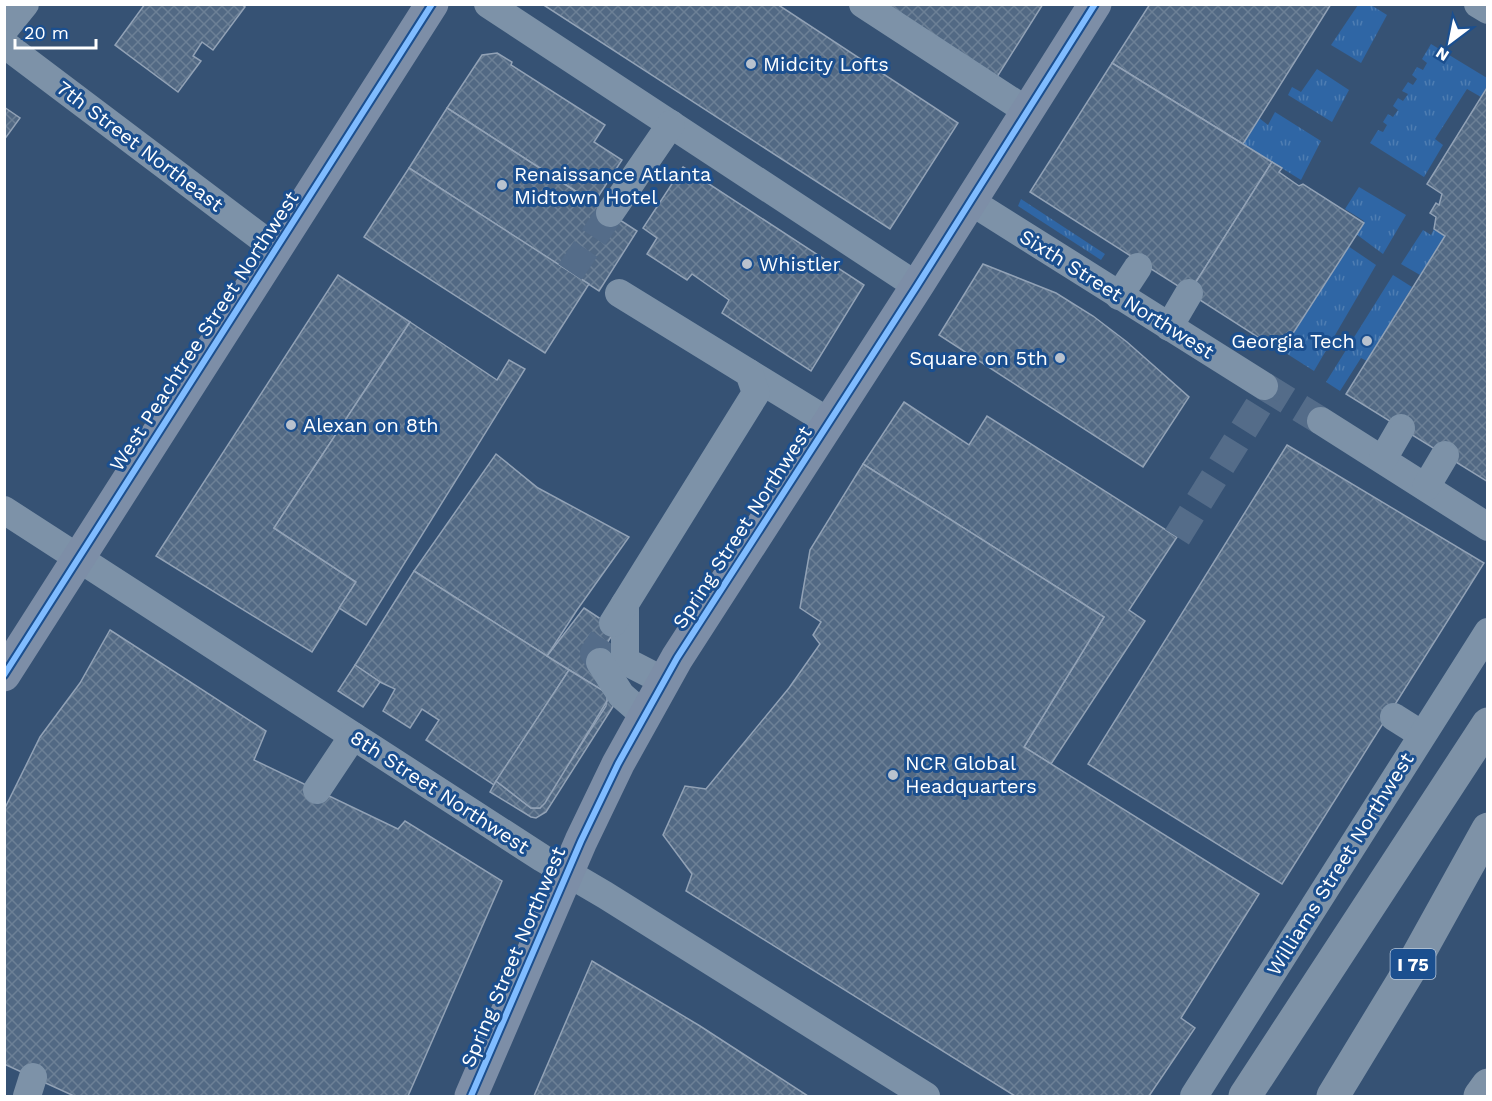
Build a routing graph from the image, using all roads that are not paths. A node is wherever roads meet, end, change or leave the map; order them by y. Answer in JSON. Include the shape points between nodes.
{"nodes":[{"id":1,"x":25,"y":4,"type":"edge"},
{"id":2,"x":432,"y":4,"type":"edge"},
{"id":3,"x":488,"y":4,"type":"edge"},
{"id":4,"x":863,"y":4,"type":"edge"},
{"id":5,"x":1095,"y":4,"type":"edge"},
{"id":6,"x":1478,"y":4,"type":"edge"},
{"id":7,"x":1488,"y":10,"type":"edge"},
{"id":8,"x":4,"y":30,"type":"edge"},
{"id":9,"x":4,"y":44,"type":"edge"},
{"id":10,"x":1027,"y":111,"type":"junction"},
{"id":11,"x":671,"y":124,"type":"junction"},
{"id":12,"x":970,"y":201,"type":"junction"},
{"id":13,"x":610,"y":213,"type":"tunnel mouth"},
{"id":14,"x":276,"y":249,"type":"junction"},
{"id":15,"x":1138,"y":267,"type":"dead end"},
{"id":16,"x":917,"y":286,"type":"junction"},
{"id":17,"x":619,"y":292,"type":"dead end"},
{"id":18,"x":1189,"y":293,"type":"dead end"},
{"id":19,"x":1119,"y":296,"type":"junction"},
{"id":20,"x":1169,"y":327,"type":"junction"},
{"id":21,"x":749,"y":373,"type":"junction"},
{"id":22,"x":1264,"y":386,"type":"tunnel mouth"},
{"id":23,"x":1321,"y":421,"type":"tunnel mouth"},
{"id":24,"x":829,"y":422,"type":"junction"},
{"id":25,"x":1401,"y":428,"type":"dead end"},
{"id":26,"x":1445,"y":455,"type":"dead end"},
{"id":27,"x":1383,"y":459,"type":"junction"},
{"id":28,"x":1426,"y":487,"type":"junction"},
{"id":29,"x":4,"y":510,"type":"edge"},
{"id":30,"x":1484,"y":516,"type":"edge"},
{"id":31,"x":79,"y":558,"type":"junction"},
{"id":32,"x":1488,"y":632,"type":"edge"},
{"id":33,"x":600,"y":662,"type":"tunnel mouth"},
{"id":34,"x":4,"y":675,"type":"edge"},
{"id":35,"x":664,"y":681,"type":"junction"},
{"id":36,"x":645,"y":716,"type":"junction"},
{"id":37,"x":1394,"y":717,"type":"dead end"},
{"id":38,"x":1488,"y":724,"type":"edge"},
{"id":39,"x":1421,"y":734,"type":"junction"},
{"id":40,"x":353,"y":736,"type":"junction"},
{"id":41,"x":317,"y":790,"type":"dead end"},
{"id":42,"x":1488,"y":829,"type":"edge"},
{"id":43,"x":568,"y":873,"type":"junction"},
{"id":44,"x":1488,"y":1085,"type":"edge"},
{"id":45,"x":471,"y":1096,"type":"edge"},
{"id":46,"x":926,"y":1096,"type":"edge"},
{"id":47,"x":1194,"y":1096,"type":"edge"},
{"id":48,"x":1245,"y":1096,"type":"edge"},
{"id":49,"x":1333,"y":1096,"type":"edge"},
{"id":50,"x":1480,"y":1096,"type":"edge"}],
"edges":[{"from":1,"to":8,"type":"street"},
{"from":2,"to":14,"type":"main road","name":"West Peachtree Street Northwest"},
{"from":3,"to":11,"type":"street"},
{"from":4,"to":10,"type":"street"},
{"from":5,"to":10,"type":"main road","name":"Spring Street Northwest"},
{"from":6,"to":7,"type":"street"},
{"from":9,"to":14,"type":"street","name":"7th Street Northeast"},
{"from":10,"to":12,"type":"main road","name":"Spring Street Northwest"},
{"from":11,"to":13,"type":"street"},
{"from":11,"to":16,"type":"street"},
{"from":12,"to":16,"type":"main road","name":"Spring Street Northwest"},
{"from":12,"to":19,"type":"street","name":"Sixth Street Northwest"},
{"from":14,"to":31,"type":"main road","name":"West Peachtree Street Northwest"},
{"from":15,"to":19,"type":"street"},
{"from":16,"to":24,"type":"main road","name":"Spring Street Northwest"},
{"from":17,"to":21,"type":"street"},
{"from":18,"to":20,"type":"street"},
{"from":19,"to":20,"type":"street","name":"Sixth Street Northwest"},
{"from":20,"to":22,"type":"street","name":"Sixth Street Northwest"},
{"from":21,"to":24,"type":"street"},
{"from":21,"to":35,"type":"street","via":[[756,393],[619,614],[626,661]]},
{"from":23,"to":27,"type":"street"},
{"from":24,"to":35,"type":"main road","name":"Spring Street Northwest"},
{"from":25,"to":27,"type":"street"},
{"from":26,"to":28,"type":"street"},
{"from":27,"to":28,"type":"street"},
{"from":28,"to":30,"type":"street"},
{"from":29,"to":31,"type":"street","name":"8th Street Northwest"},
{"from":31,"to":34,"type":"main road","name":"West Peachtree Street Northwest"},
{"from":31,"to":40,"type":"street","name":"8th Street Northwest"},
{"from":32,"to":39,"type":"street","name":"Williams Street Northwest"},
{"from":33,"to":36,"type":"street","via":[[621,695]]},
{"from":35,"to":36,"type":"main road","name":"Spring Street Northwest"},
{"from":36,"to":43,"type":"main road","name":"Spring Street Northwest","via":[[618,764]]},
{"from":37,"to":39,"type":"street"},
{"from":38,"to":48,"type":"highway"},
{"from":39,"to":47,"type":"street","name":"Williams Street Northwest"},
{"from":40,"to":41,"type":"street"},
{"from":40,"to":43,"type":"street","name":"8th Street Northwest"},
{"from":42,"to":49,"type":"highway","number":"I 75","via":[[1412,966]]},
{"from":43,"to":45,"type":"main road","name":"Spring Street Northwest"},
{"from":43,"to":46,"type":"street","name":"8th Street Northwest"},
{"from":44,"to":50,"type":"highway"}]}
